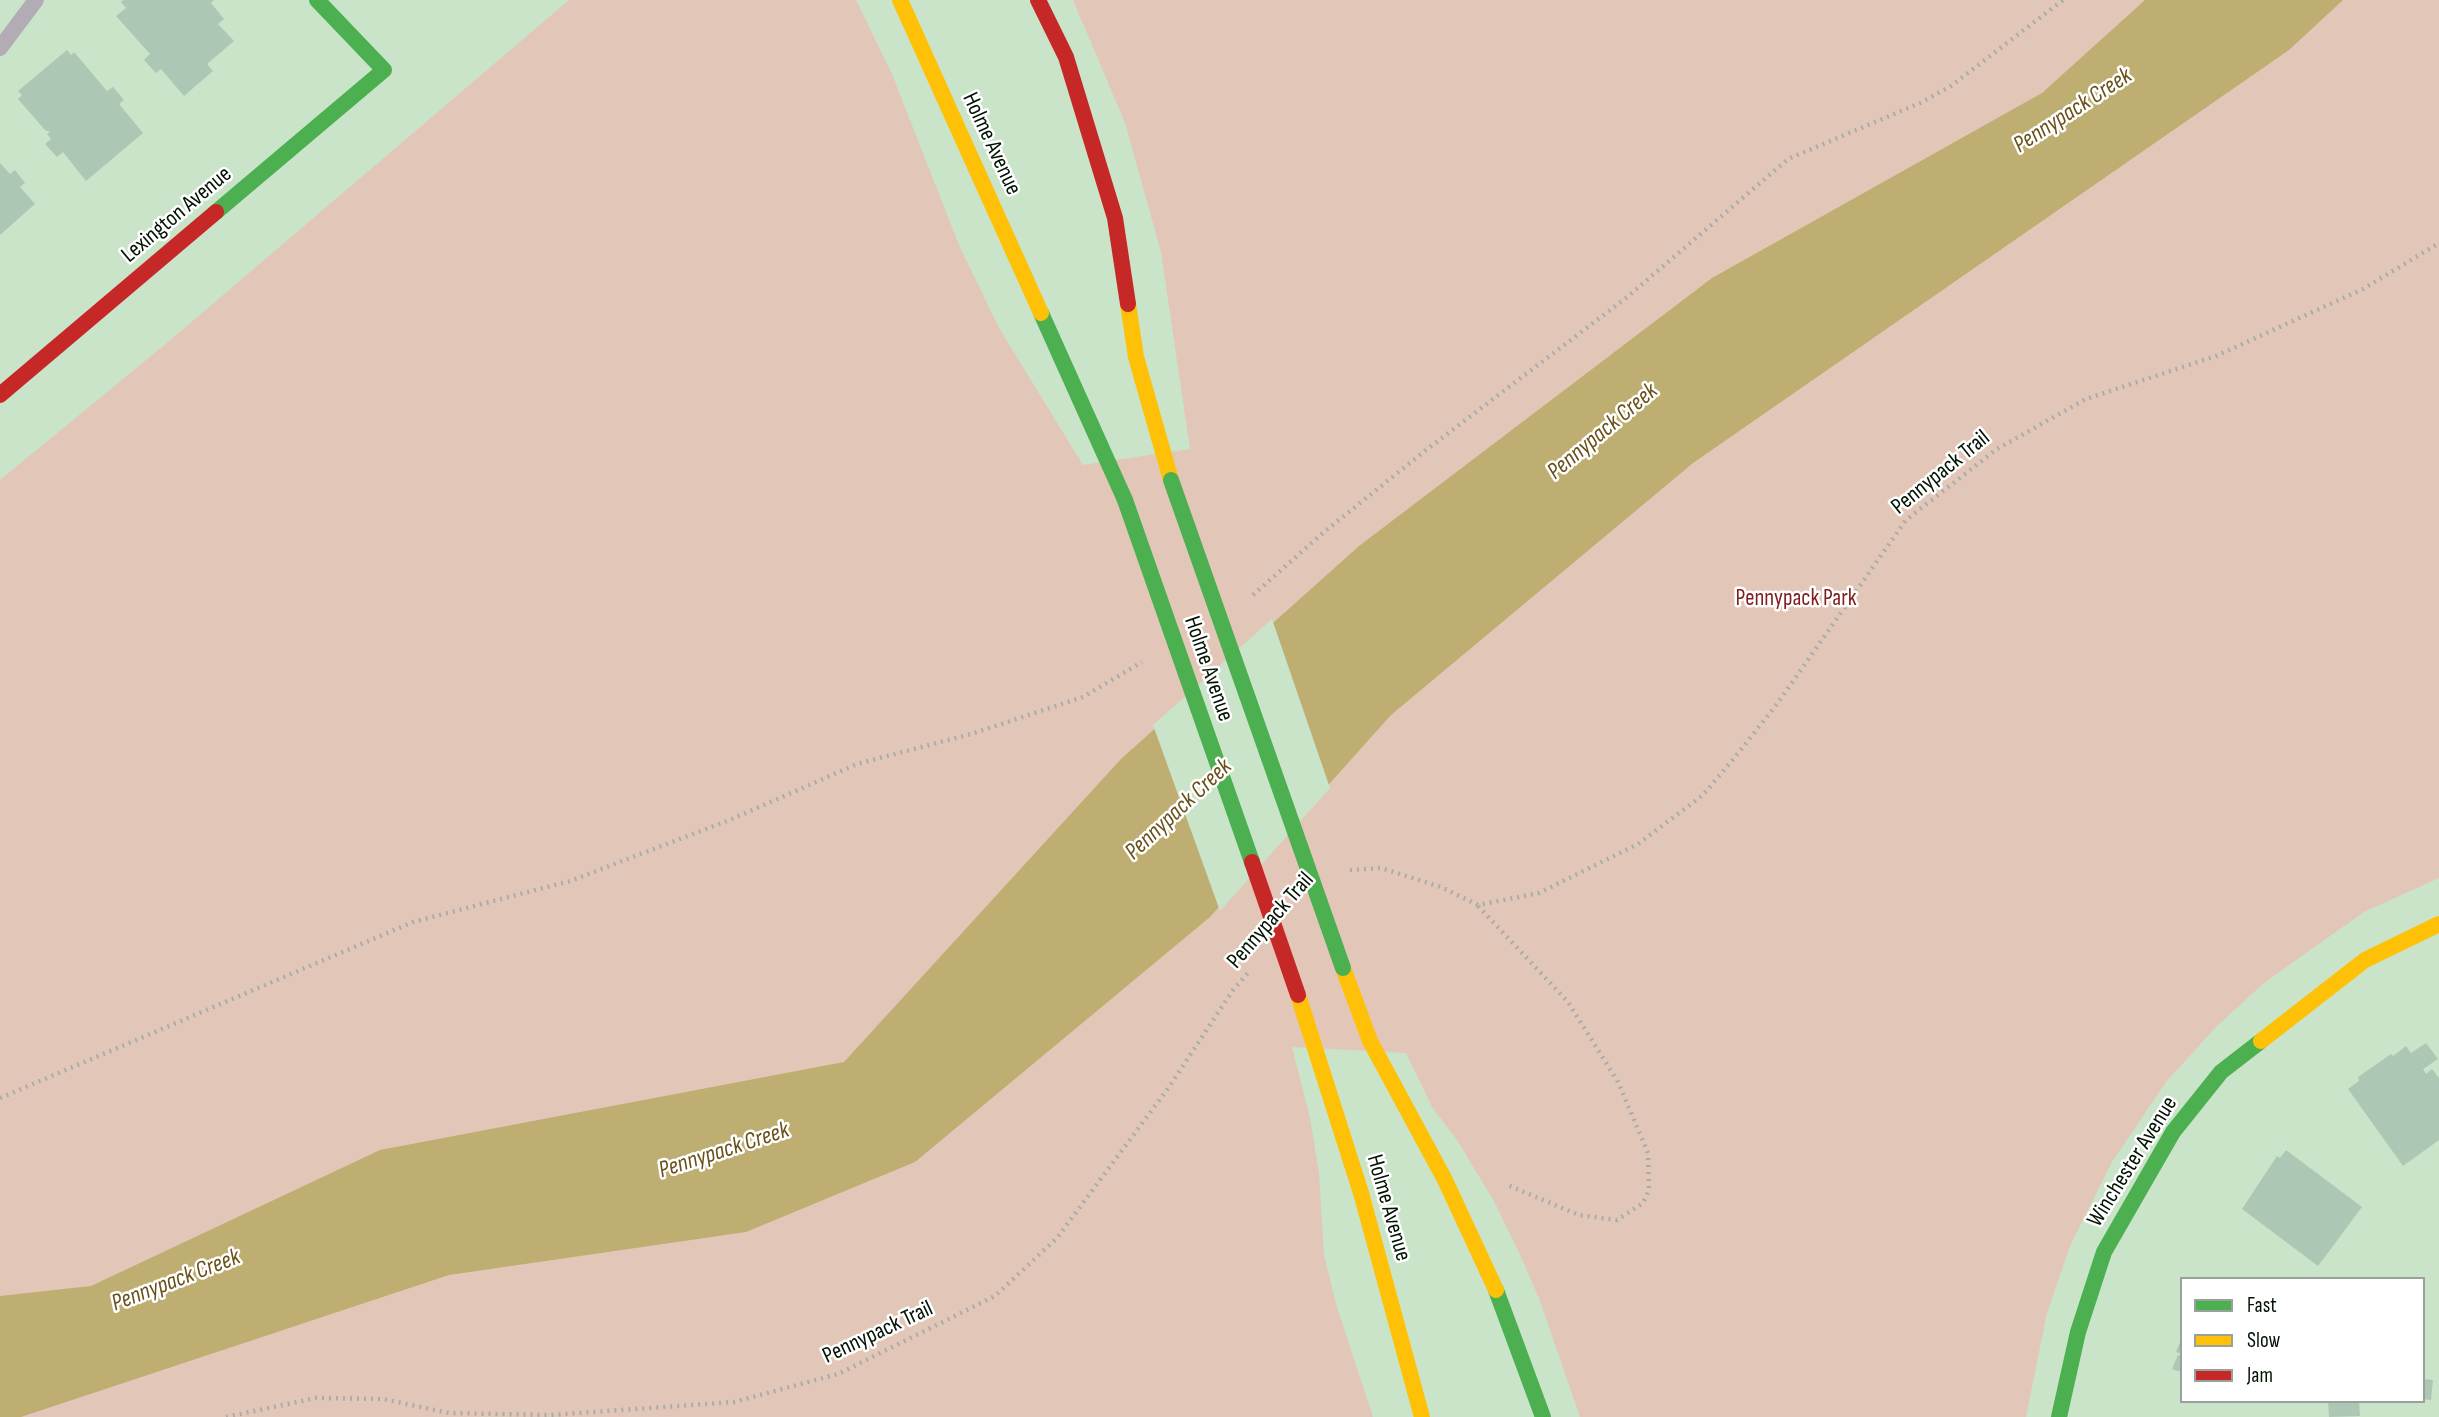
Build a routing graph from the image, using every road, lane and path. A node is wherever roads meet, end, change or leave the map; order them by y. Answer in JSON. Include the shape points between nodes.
{"nodes":[{"id":1,"x":36,"y":0,"type":"edge"},
{"id":2,"x":317,"y":0,"type":"edge"},
{"id":3,"x":900,"y":0,"type":"edge"},
{"id":4,"x":1038,"y":0,"type":"edge"},
{"id":5,"x":2063,"y":0,"type":"edge"},
{"id":6,"x":0,"y":48,"type":"edge"},
{"id":7,"x":2439,"y":243,"type":"edge"},
{"id":8,"x":0,"y":395,"type":"edge"},
{"id":9,"x":1251,"y":597,"type":"dead end"},
{"id":10,"x":1150,"y":659,"type":"dead end"},
{"id":11,"x":1339,"y":870,"type":"dead end"},
{"id":12,"x":1478,"y":905,"type":"junction"},
{"id":13,"x":2439,"y":924,"type":"edge"},
{"id":14,"x":1250,"y":972,"type":"dead end"},
{"id":15,"x":0,"y":1098,"type":"edge"},
{"id":16,"x":1505,"y":1184,"type":"dead end"},
{"id":17,"x":226,"y":1417,"type":"edge"},
{"id":18,"x":1422,"y":1417,"type":"edge"},
{"id":19,"x":1543,"y":1417,"type":"edge"},
{"id":20,"x":2059,"y":1417,"type":"edge"}],
"edges":[{"from":1,"to":6,"type":"lane"},
{"from":2,"to":8,"type":"main road","name":"Lexington Avenue","via":[[384,70]]},
{"from":3,"to":18,"type":"main road","name":"Holme Avenue","bridge":true,"via":[[1125,500],[1298,995],[1361,1193]]},
{"from":4,"to":19,"type":"main road","name":"Holme Avenue","bridge":true,"via":[[1066,57],[1115,218],[1136,357],[1171,481],[1343,968],[1370,1041],[1446,1180],[1502,1302]]},
{"from":5,"to":9,"type":"path","via":[[1951,86],[1788,159],[1626,298],[1416,458]]},
{"from":7,"to":12,"type":"path","name":"Pennypack Trail","via":[[2363,289],[2216,355],[2086,399],[1997,449],[1906,520],[1777,704],[1703,795],[1626,850],[1539,893]]},
{"from":10,"to":15,"type":"path","via":[[1127,668],[1083,697],[971,734],[857,764],[732,819],[569,881],[413,922]]},
{"from":11,"to":12,"type":"path","name":"Pennypack Trail","via":[[1381,868],[1441,887]]},
{"from":12,"to":16,"type":"path","via":[[1568,1002],[1618,1082],[1648,1153],[1649,1190],[1643,1203],[1617,1220],[1579,1214]]},
{"from":13,"to":20,"type":"main road","name":"Winchester Avenue","via":[[2365,960],[2288,1019],[2221,1072],[2173,1132],[2104,1252],[2078,1332]]},
{"from":14,"to":17,"type":"path","name":"Pennypack Trail","via":[[1057,1238],[995,1296],[838,1374],[734,1402],[565,1414],[449,1413],[383,1399],[316,1398]]}]}
